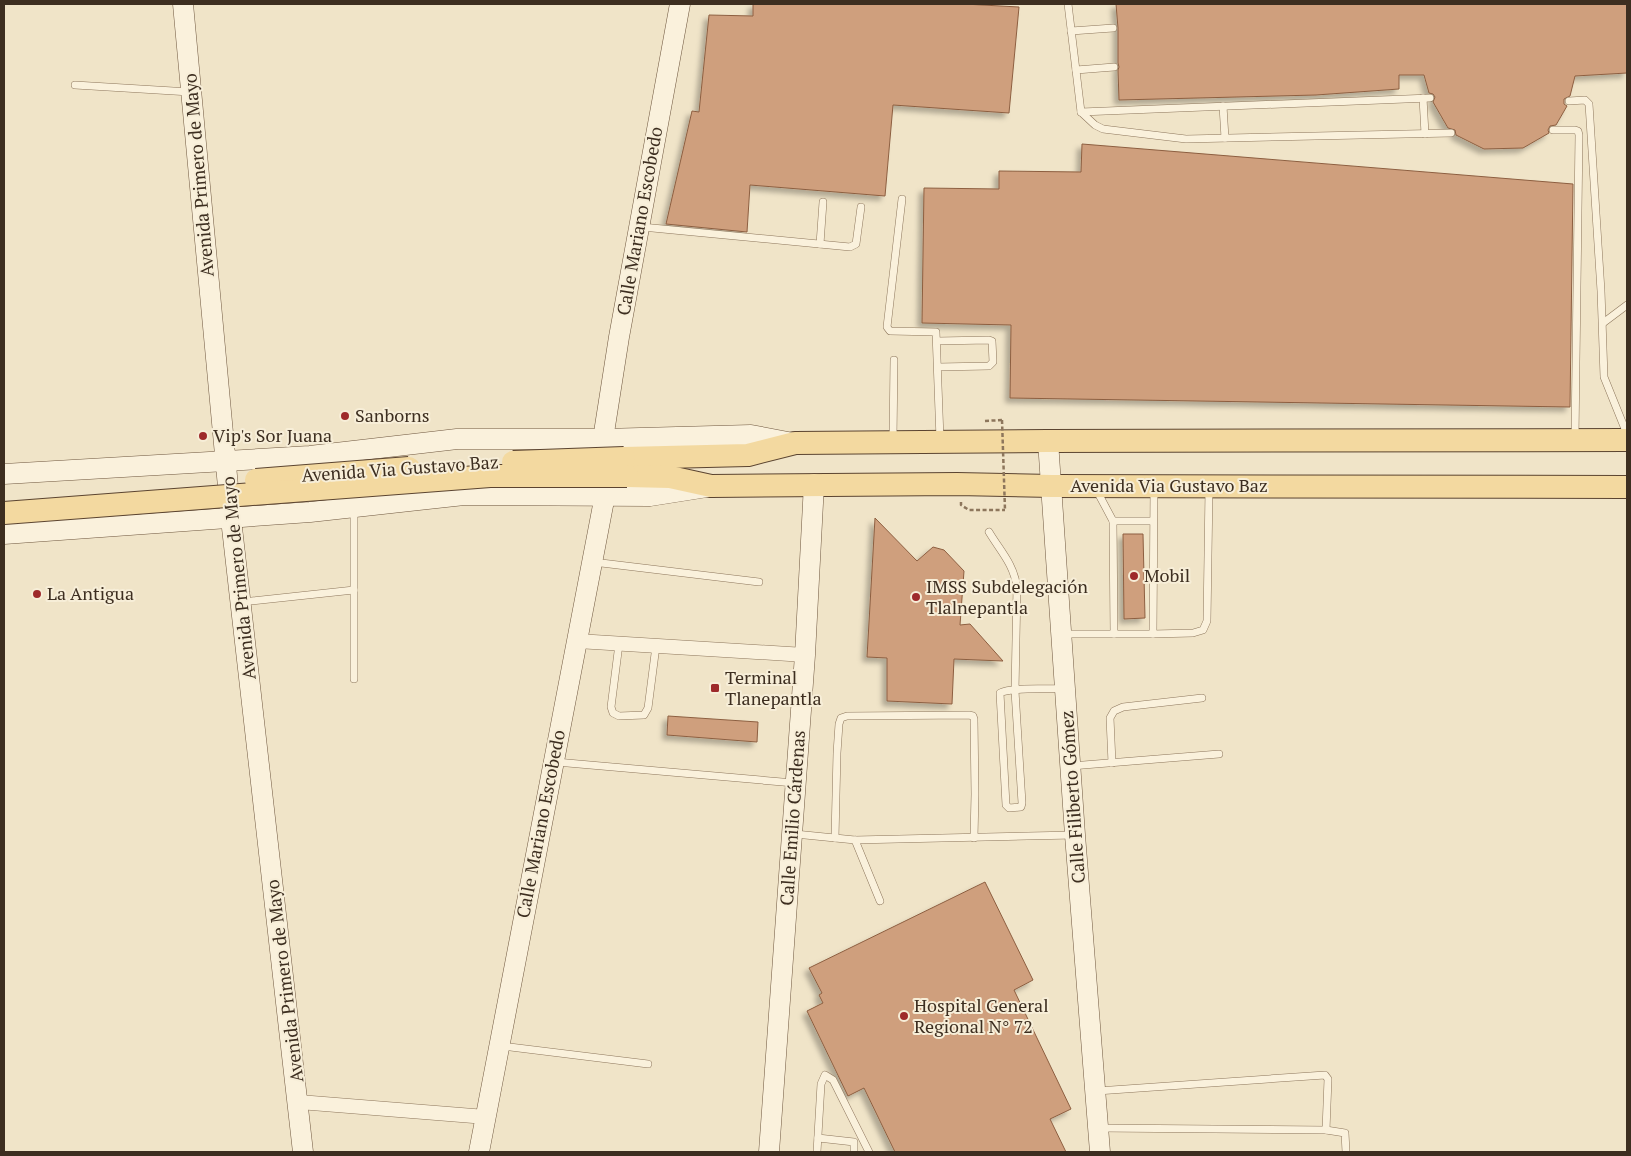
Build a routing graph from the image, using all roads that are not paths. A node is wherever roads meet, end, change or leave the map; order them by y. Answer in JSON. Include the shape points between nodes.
{"nodes":[{"id":1,"x":183,"y":4,"type":"edge"},
{"id":2,"x":680,"y":4,"type":"edge"},
{"id":3,"x":1068,"y":4,"type":"edge"},
{"id":4,"x":1113,"y":28,"type":"dead end"},
{"id":5,"x":1071,"y":31,"type":"junction"},
{"id":6,"x":1114,"y":67,"type":"dead end"},
{"id":7,"x":1076,"y":70,"type":"junction"},
{"id":8,"x":75,"y":85,"type":"dead end"},
{"id":9,"x":191,"y":92,"type":"junction"},
{"id":10,"x":1569,"y":101,"type":"dead end"},
{"id":11,"x":1223,"y":106,"type":"junction"},
{"id":12,"x":1080,"y":112,"type":"junction"},
{"id":13,"x":1553,"y":130,"type":"dead end"},
{"id":14,"x":1451,"y":133,"type":"dead end"},
{"id":15,"x":1426,"y":134,"type":"junction"},
{"id":16,"x":1225,"y":138,"type":"junction"},
{"id":17,"x":902,"y":199,"type":"dead end"},
{"id":18,"x":823,"y":202,"type":"dead end"},
{"id":19,"x":861,"y":207,"type":"dead end"},
{"id":20,"x":639,"y":227,"type":"junction"},
{"id":21,"x":820,"y":244,"type":"junction"},
{"id":22,"x":1627,"y":305,"type":"edge"},
{"id":23,"x":1602,"y":323,"type":"junction"},
{"id":24,"x":937,"y":341,"type":"junction"},
{"id":25,"x":894,"y":360,"type":"dead end"},
{"id":26,"x":938,"y":367,"type":"junction"},
{"id":27,"x":1627,"y":434,"type":"edge"},
{"id":28,"x":603,"y":439,"type":"junction"},
{"id":29,"x":1575,"y":440,"type":"junction"},
{"id":30,"x":1627,"y":440,"type":"edge"},
{"id":31,"x":1048,"y":441,"type":"junction"},
{"id":32,"x":893,"y":442,"type":"junction"},
{"id":33,"x":940,"y":442,"type":"junction"},
{"id":34,"x":795,"y":443,"type":"junction"},
{"id":35,"x":310,"y":456,"type":"junction"},
{"id":36,"x":226,"y":461,"type":"junction"},
{"id":37,"x":626,"y":467,"type":"junction"},
{"id":38,"x":4,"y":474,"type":"edge"},
{"id":39,"x":814,"y":484,"type":"junction"},
{"id":40,"x":711,"y":486,"type":"junction"},
{"id":41,"x":1052,"y":486,"type":"junction"},
{"id":42,"x":1094,"y":486,"type":"junction"},
{"id":43,"x":1154,"y":486,"type":"junction"},
{"id":44,"x":1209,"y":486,"type":"junction"},
{"id":45,"x":1627,"y":487,"type":"edge"},
{"id":46,"x":605,"y":495,"type":"junction"},
{"id":47,"x":4,"y":500,"type":"edge"},
{"id":48,"x":354,"y":507,"type":"junction"},
{"id":49,"x":310,"y":512,"type":"junction"},
{"id":50,"x":4,"y":513,"type":"edge"},
{"id":51,"x":231,"y":519,"type":"junction"},
{"id":52,"x":1113,"y":521,"type":"junction"},
{"id":53,"x":1154,"y":521,"type":"junction"},
{"id":54,"x":990,"y":532,"type":"dead end"},
{"id":55,"x":4,"y":534,"type":"edge"},
{"id":56,"x":593,"y":562,"type":"junction"},
{"id":57,"x":760,"y":582,"type":"dead end"},
{"id":58,"x":354,"y":590,"type":"junction"},
{"id":59,"x":241,"y":602,"type":"junction"},
{"id":60,"x":1062,"y":634,"type":"junction"},
{"id":61,"x":1114,"y":634,"type":"junction"},
{"id":62,"x":1153,"y":634,"type":"junction"},
{"id":63,"x":577,"y":641,"type":"junction"},
{"id":64,"x":619,"y":644,"type":"junction"},
{"id":65,"x":656,"y":646,"type":"junction"},
{"id":66,"x":805,"y":655,"type":"junction"},
{"id":67,"x":354,"y":679,"type":"dead end"},
{"id":68,"x":1066,"y":688,"type":"junction"},
{"id":69,"x":1015,"y":691,"type":"junction"},
{"id":70,"x":1202,"y":698,"type":"dead end"},
{"id":71,"x":1219,"y":754,"type":"dead end"},
{"id":72,"x":553,"y":762,"type":"junction"},
{"id":73,"x":1112,"y":763,"type":"junction"},
{"id":74,"x":1071,"y":766,"type":"junction"},
{"id":75,"x":796,"y":783,"type":"junction"},
{"id":76,"x":792,"y":834,"type":"junction"},
{"id":77,"x":1075,"y":835,"type":"junction"},
{"id":78,"x":835,"y":838,"type":"junction"},
{"id":79,"x":974,"y":838,"type":"junction"},
{"id":80,"x":854,"y":840,"type":"junction"},
{"id":81,"x":880,"y":901,"type":"dead end"},
{"id":82,"x":499,"y":1045,"type":"junction"},
{"id":83,"x":648,"y":1064,"type":"dead end"},
{"id":84,"x":1094,"y":1091,"type":"junction"},
{"id":85,"x":298,"y":1102,"type":"junction"},
{"id":86,"x":486,"y":1117,"type":"junction"},
{"id":87,"x":855,"y":1125,"type":"junction"},
{"id":88,"x":1098,"y":1128,"type":"junction"},
{"id":89,"x":1326,"y":1130,"type":"junction"},
{"id":90,"x":818,"y":1138,"type":"junction"},
{"id":91,"x":854,"y":1142,"type":"junction"},
{"id":92,"x":303,"y":1152,"type":"edge"},
{"id":93,"x":479,"y":1152,"type":"edge"},
{"id":94,"x":769,"y":1152,"type":"edge"},
{"id":95,"x":817,"y":1152,"type":"edge"},
{"id":96,"x":854,"y":1152,"type":"edge"},
{"id":97,"x":869,"y":1152,"type":"edge"},
{"id":98,"x":1100,"y":1152,"type":"edge"},
{"id":99,"x":1346,"y":1152,"type":"edge"}],
"edges":[{"from":1,"to":9,"type":"street","name":"Avenida Primero de Mayo"},
{"from":2,"to":20,"type":"street","name":"Calle Mariano Escobedo"},
{"from":3,"to":5,"type":"lane"},
{"from":4,"to":5,"type":"lane"},
{"from":5,"to":7,"type":"lane"},
{"from":6,"to":7,"type":"lane"},
{"from":7,"to":12,"type":"lane"},
{"from":8,"to":9,"type":"lane"},
{"from":9,"to":36,"type":"street","name":"Avenida Primero de Mayo"},
{"from":10,"to":23,"type":"lane","via":[[1585,100],[1589,104]]},
{"from":11,"to":12,"type":"lane"},
{"from":11,"to":15,"type":"lane","via":[[1427,98]]},
{"from":11,"to":16,"type":"lane"},
{"from":12,"to":16,"type":"lane","via":[[1103,129],[1186,139]]},
{"from":13,"to":29,"type":"lane","via":[[1575,130],[1579,135]]},
{"from":14,"to":15,"type":"lane"},
{"from":15,"to":16,"type":"lane"},
{"from":17,"to":24,"type":"lane","via":[[887,327],[890,331],[936,332]]},
{"from":18,"to":21,"type":"lane"},
{"from":19,"to":21,"type":"lane","via":[[854,246]]},
{"from":20,"to":21,"type":"lane"},
{"from":20,"to":28,"type":"street","name":"Calle Mariano Escobedo"},
{"from":22,"to":23,"type":"lane"},
{"from":23,"to":27,"type":"lane","via":[[1604,377]]},
{"from":24,"to":26,"type":"lane"},
{"from":24,"to":26,"type":"lane","via":[[989,340],[993,345],[993,362],[989,366]]},
{"from":25,"to":32,"type":"lane"},
{"from":26,"to":33,"type":"lane"},
{"from":28,"to":34,"type":"street","name":"Avenida Via Gustavo Baz","via":[[751,435]]},
{"from":28,"to":35,"type":"street","name":"Avenida Via Gustavo Baz","via":[[457,439]]},
{"from":29,"to":30,"type":"main road","name":"Avenida Via Gustavo Baz"},
{"from":29,"to":31,"type":"main road","name":"Avenida Via Gustavo Baz"},
{"from":31,"to":33,"type":"main road","name":"Avenida Via Gustavo Baz"},
{"from":31,"to":41,"type":"street","name":"Calle Filiberto Gómez"},
{"from":32,"to":33,"type":"main road","name":"Avenida Via Gustavo Baz"},
{"from":32,"to":34,"type":"main road","name":"Avenida Via Gustavo Baz"},
{"from":34,"to":37,"type":"main road","name":"Avenida Via Gustavo Baz","via":[[748,455]]},
{"from":35,"to":36,"type":"street","name":"Avenida Via Gustavo Baz"},
{"from":35,"to":49,"type":"street","via":[[302,460],[296,478],[297,490]]},
{"from":36,"to":38,"type":"street","name":"Avenida Via Gustavo Baz"},
{"from":36,"to":51,"type":"street","name":"Avenida Primero de Mayo"},
{"from":37,"to":40,"type":"main road","name":"Avenida Via Gustavo Baz"},
{"from":37,"to":47,"type":"main road","name":"Avenida Via Gustavo Baz","bridge":true,"via":[[475,463]]},
{"from":37,"to":50,"type":"main road","name":"Avenida Via Gustavo Baz","bridge":true},
{"from":39,"to":40,"type":"main road","name":"Avenida Via Gustavo Baz"},
{"from":39,"to":41,"type":"main road","name":"Avenida Via Gustavo Baz"},
{"from":39,"to":66,"type":"street","name":"Calle Emilio Cárdenas"},
{"from":40,"to":46,"type":"street","name":"Avenida Via Gustavo Baz","via":[[650,496]]},
{"from":41,"to":42,"type":"main road","name":"Avenida Via Gustavo Baz"},
{"from":41,"to":60,"type":"street","name":"Calle Filiberto Gómez"},
{"from":42,"to":43,"type":"main road","name":"Avenida Via Gustavo Baz"},
{"from":42,"to":52,"type":"lane"},
{"from":43,"to":44,"type":"main road","name":"Avenida Via Gustavo Baz"},
{"from":43,"to":53,"type":"lane"},
{"from":44,"to":45,"type":"main road","name":"Avenida Via Gustavo Baz"},
{"from":44,"to":62,"type":"lane","via":[[1207,621],[1203,630],[1193,633]]},
{"from":46,"to":48,"type":"street","name":"Avenida Via Gustavo Baz","via":[[464,495]]},
{"from":46,"to":56,"type":"street","name":"Calle Mariano Escobedo"},
{"from":48,"to":49,"type":"street","name":"Avenida Via Gustavo Baz"},
{"from":48,"to":58,"type":"lane"},
{"from":49,"to":51,"type":"street","name":"Avenida Via Gustavo Baz"},
{"from":51,"to":55,"type":"street","name":"Avenida Via Gustavo Baz"},
{"from":51,"to":59,"type":"street","name":"Avenida Primero de Mayo"},
{"from":52,"to":53,"type":"lane"},
{"from":52,"to":61,"type":"lane"},
{"from":53,"to":62,"type":"lane"},
{"from":54,"to":69,"type":"lane","via":[[1009,561],[1016,581]]},
{"from":56,"to":57,"type":"lane"},
{"from":56,"to":63,"type":"street","name":"Calle Mariano Escobedo"},
{"from":58,"to":59,"type":"lane"},
{"from":58,"to":67,"type":"lane"},
{"from":59,"to":85,"type":"street","name":"Avenida Primero de Mayo"},
{"from":60,"to":61,"type":"lane"},
{"from":60,"to":68,"type":"street","name":"Calle Filiberto Gómez"},
{"from":61,"to":62,"type":"lane"},
{"from":63,"to":64,"type":"street"},
{"from":63,"to":72,"type":"street","name":"Calle Mariano Escobedo"},
{"from":64,"to":65,"type":"street"},
{"from":64,"to":65,"type":"lane","via":[[611,707],[619,716],[644,715],[648,708]]},
{"from":65,"to":66,"type":"street"},
{"from":66,"to":75,"type":"street","name":"Calle Emilio Cárdenas"},
{"from":68,"to":69,"type":"lane"},
{"from":68,"to":74,"type":"street","name":"Calle Filiberto Gómez"},
{"from":69,"to":69,"type":"lane","via":[[1002,692],[999,696],[1006,805],[1009,808],[1022,807]]},
{"from":70,"to":73,"type":"lane","via":[[1123,707],[1114,711],[1110,718]]},
{"from":71,"to":73,"type":"lane"},
{"from":72,"to":75,"type":"lane"},
{"from":72,"to":82,"type":"street","name":"Calle Mariano Escobedo"},
{"from":73,"to":74,"type":"lane"},
{"from":74,"to":77,"type":"street","name":"Calle Filiberto Gómez"},
{"from":75,"to":76,"type":"street","name":"Calle Emilio Cárdenas"},
{"from":76,"to":78,"type":"lane"},
{"from":76,"to":94,"type":"street","name":"Calle Emilio Cárdenas"},
{"from":77,"to":79,"type":"lane"},
{"from":77,"to":84,"type":"street","name":"Calle Filiberto Gómez"},
{"from":78,"to":79,"type":"lane","via":[[841,718],[969,715],[974,719]]},
{"from":78,"to":80,"type":"lane"},
{"from":79,"to":80,"type":"lane"},
{"from":80,"to":81,"type":"lane"},
{"from":82,"to":83,"type":"lane"},
{"from":82,"to":86,"type":"street","name":"Calle Mariano Escobedo"},
{"from":84,"to":88,"type":"street","name":"Calle Filiberto Gómez"},
{"from":84,"to":89,"type":"lane","via":[[1325,1075],[1328,1079]]},
{"from":85,"to":86,"type":"street"},
{"from":85,"to":92,"type":"street","name":"Avenida Primero de Mayo"},
{"from":86,"to":93,"type":"street","name":"Calle Mariano Escobedo"},
{"from":87,"to":90,"type":"lane","via":[[832,1080],[825,1075],[821,1084]]},
{"from":87,"to":91,"type":"lane"},
{"from":87,"to":97,"type":"lane"},
{"from":88,"to":89,"type":"lane"},
{"from":88,"to":98,"type":"street","name":"Calle Filiberto Gómez"},
{"from":89,"to":99,"type":"lane","via":[[1345,1133]]},
{"from":90,"to":91,"type":"lane"},
{"from":90,"to":95,"type":"lane"},
{"from":91,"to":96,"type":"lane"}]}
